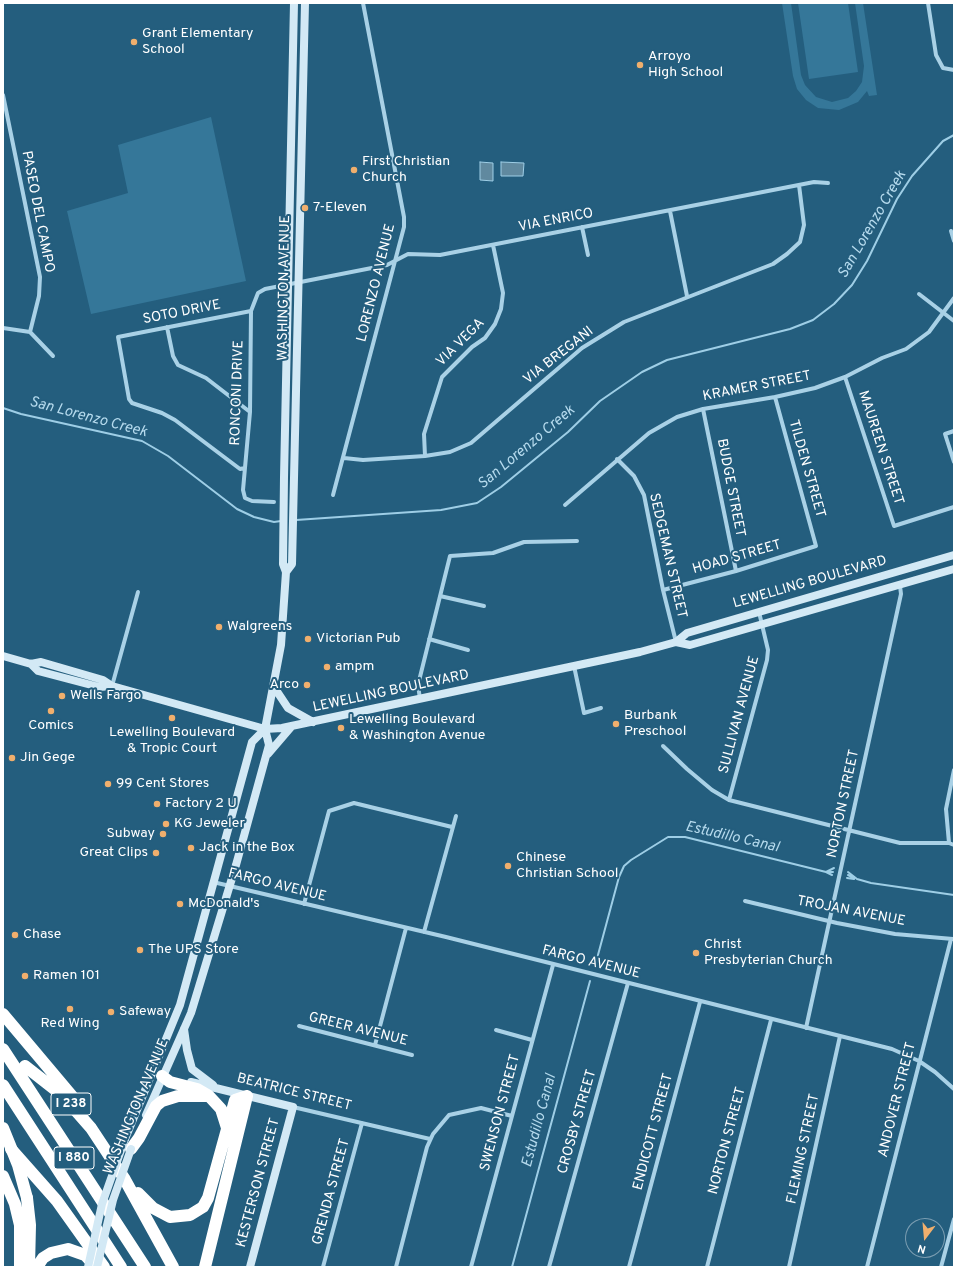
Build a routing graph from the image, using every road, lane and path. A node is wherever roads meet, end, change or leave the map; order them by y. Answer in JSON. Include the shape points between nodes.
{"nodes":[{"id":1,"x":294,"y":3,"type":"edge"},
{"id":2,"x":305,"y":3,"type":"edge"},
{"id":3,"x":363,"y":3,"type":"edge"},
{"id":4,"x":928,"y":3,"type":"edge"},
{"id":5,"x":954,"y":70,"type":"edge"},
{"id":6,"x":3,"y":95,"type":"edge"},
{"id":7,"x":828,"y":183,"type":"dead end"},
{"id":8,"x":799,"y":185,"type":"junction"},
{"id":9,"x":670,"y":211,"type":"junction"},
{"id":10,"x":582,"y":227,"type":"junction"},
{"id":11,"x":951,"y":231,"type":"dead end"},
{"id":12,"x":954,"y":241,"type":"edge"},
{"id":13,"x":493,"y":245,"type":"junction"},
{"id":14,"x":588,"y":255,"type":"dead end"},
{"id":15,"x":396,"y":259,"type":"junction"},
{"id":16,"x":299,"y":283,"type":"junction"},
{"id":17,"x":289,"y":284,"type":"junction"},
{"id":18,"x":919,"y":294,"type":"dead end"},
{"id":19,"x":687,"y":296,"type":"junction"},
{"id":20,"x":954,"y":298,"type":"edge"},
{"id":21,"x":251,"y":311,"type":"junction"},
{"id":22,"x":942,"y":312,"type":"junction"},
{"id":23,"x":954,"y":321,"type":"edge"},
{"id":24,"x":167,"y":327,"type":"junction"},
{"id":25,"x":3,"y":328,"type":"edge"},
{"id":26,"x":30,"y":332,"type":"junction"},
{"id":27,"x":53,"y":356,"type":"dead end"},
{"id":28,"x":845,"y":377,"type":"junction"},
{"id":29,"x":775,"y":397,"type":"junction"},
{"id":30,"x":703,"y":409,"type":"junction"},
{"id":31,"x":250,"y":412,"type":"junction"},
{"id":32,"x":954,"y":431,"type":"edge"},
{"id":33,"x":425,"y":456,"type":"junction"},
{"id":34,"x":344,"y":458,"type":"junction"},
{"id":35,"x":617,"y":459,"type":"junction"},
{"id":36,"x":954,"y":462,"type":"edge"},
{"id":37,"x":245,"y":468,"type":"junction"},
{"id":38,"x":333,"y":495,"type":"dead end"},
{"id":39,"x":274,"y":502,"type":"dead end"},
{"id":40,"x":565,"y":504,"type":"dead end"},
{"id":41,"x":954,"y":507,"type":"edge"},
{"id":42,"x":577,"y":541,"type":"dead end"},
{"id":43,"x":816,"y":546,"type":"joint"},
{"id":44,"x":954,"y":555,"type":"edge"},
{"id":45,"x":905,"y":569,"type":"junction"},
{"id":46,"x":954,"y":569,"type":"edge"},
{"id":47,"x":736,"y":571,"type":"junction"},
{"id":48,"x":286,"y":572,"type":"junction"},
{"id":49,"x":900,"y":586,"type":"junction"},
{"id":50,"x":663,"y":590,"type":"junction"},
{"id":51,"x":138,"y":592,"type":"dead end"},
{"id":52,"x":440,"y":596,"type":"junction"},
{"id":53,"x":484,"y":606,"type":"dead end"},
{"id":54,"x":759,"y":612,"type":"junction"},
{"id":55,"x":762,"y":624,"type":"junction"},
{"id":56,"x":429,"y":639,"type":"junction"},
{"id":57,"x":676,"y":642,"type":"junction"},
{"id":58,"x":468,"y":650,"type":"dead end"},
{"id":59,"x":3,"y":656,"type":"edge"},
{"id":60,"x":574,"y":666,"type":"junction"},
{"id":61,"x":112,"y":686,"type":"junction"},
{"id":62,"x":274,"y":687,"type":"junction"},
{"id":63,"x":420,"y":698,"type":"junction"},
{"id":64,"x":601,"y":708,"type":"dead end"},
{"id":65,"x":313,"y":722,"type":"junction"},
{"id":66,"x":292,"y":726,"type":"junction"},
{"id":67,"x":265,"y":728,"type":"junction"},
{"id":68,"x":663,"y":746,"type":"dead end"},
{"id":69,"x":265,"y":758,"type":"junction"},
{"id":70,"x":954,"y":770,"type":"edge"},
{"id":71,"x":729,"y":800,"type":"junction"},
{"id":72,"x":456,"y":816,"type":"dead end"},
{"id":73,"x":452,"y":827,"type":"junction"},
{"id":74,"x":850,"y":831,"type":"junction"},
{"id":75,"x":949,"y":843,"type":"junction"},
{"id":76,"x":954,"y":845,"type":"edge"},
{"id":77,"x":213,"y":881,"type":"junction"},
{"id":78,"x":229,"y":886,"type":"junction"},
{"id":79,"x":745,"y":901,"type":"dead end"},
{"id":80,"x":304,"y":904,"type":"junction"},
{"id":81,"x":830,"y":922,"type":"junction"},
{"id":82,"x":406,"y":928,"type":"junction"},
{"id":83,"x":424,"y":932,"type":"junction"},
{"id":84,"x":953,"y":939,"type":"edge"},
{"id":85,"x":553,"y":965,"type":"junction"},
{"id":86,"x":628,"y":983,"type":"junction"},
{"id":87,"x":700,"y":1002,"type":"junction"},
{"id":88,"x":3,"y":1014,"type":"edge"},
{"id":89,"x":771,"y":1020,"type":"junction"},
{"id":90,"x":299,"y":1026,"type":"dead end"},
{"id":91,"x":806,"y":1028,"type":"junction"},
{"id":92,"x":184,"y":1029,"type":"junction"},
{"id":93,"x":496,"y":1030,"type":"dead end"},
{"id":94,"x":840,"y":1036,"type":"junction"},
{"id":95,"x":532,"y":1040,"type":"junction"},
{"id":96,"x":375,"y":1045,"type":"junction"},
{"id":97,"x":3,"y":1049,"type":"edge"},
{"id":98,"x":412,"y":1054,"type":"dead end"},
{"id":99,"x":919,"y":1061,"type":"junction"},
{"id":100,"x":3,"y":1063,"type":"edge"},
{"id":101,"x":25,"y":1066,"type":"dead end"},
{"id":102,"x":157,"y":1074,"type":"junction"},
{"id":103,"x":3,"y":1085,"type":"edge"},
{"id":104,"x":954,"y":1089,"type":"edge"},
{"id":105,"x":213,"y":1092,"type":"junction"},
{"id":106,"x":247,"y":1096,"type":"junction"},
{"id":107,"x":293,"y":1107,"type":"junction"},
{"id":108,"x":512,"y":1116,"type":"junction"},
{"id":109,"x":362,"y":1123,"type":"junction"},
{"id":110,"x":3,"y":1128,"type":"edge"},
{"id":111,"x":227,"y":1129,"type":"junction"},
{"id":112,"x":430,"y":1139,"type":"junction"},
{"id":113,"x":3,"y":1141,"type":"edge"},
{"id":114,"x":128,"y":1144,"type":"junction"},
{"id":115,"x":108,"y":1152,"type":"junction"},
{"id":116,"x":116,"y":1166,"type":"junction"},
{"id":117,"x":3,"y":1176,"type":"edge"},
{"id":118,"x":954,"y":1219,"type":"edge"},
{"id":119,"x":20,"y":1267,"type":"edge"},
{"id":120,"x":29,"y":1267,"type":"edge"},
{"id":121,"x":37,"y":1267,"type":"edge"},
{"id":122,"x":88,"y":1267,"type":"edge"},
{"id":123,"x":97,"y":1267,"type":"edge"},
{"id":124,"x":104,"y":1267,"type":"edge"},
{"id":125,"x":122,"y":1267,"type":"edge"},
{"id":126,"x":135,"y":1267,"type":"edge"},
{"id":127,"x":145,"y":1267,"type":"edge"},
{"id":128,"x":173,"y":1267,"type":"edge"},
{"id":129,"x":205,"y":1267,"type":"edge"},
{"id":130,"x":250,"y":1267,"type":"edge"},
{"id":131,"x":324,"y":1267,"type":"edge"},
{"id":132,"x":396,"y":1267,"type":"edge"},
{"id":133,"x":471,"y":1267,"type":"edge"},
{"id":134,"x":549,"y":1267,"type":"edge"},
{"id":135,"x":629,"y":1267,"type":"edge"},
{"id":136,"x":707,"y":1267,"type":"edge"},
{"id":137,"x":789,"y":1267,"type":"edge"},
{"id":138,"x":867,"y":1267,"type":"edge"},
{"id":139,"x":942,"y":1267,"type":"edge"}],
"edges":[{"from":1,"to":17,"type":"main road","name":"WASHINGTON AVENUE"},
{"from":2,"to":16,"type":"main road","name":"WASHINGTON AVENUE"},
{"from":3,"to":15,"type":"street","name":"LORENZO AVENUE","via":[[404,217]]},
{"from":4,"to":5,"type":"street","via":[[936,55],[943,68]]},
{"from":6,"to":26,"type":"street","name":"PASEO DEL CAMPO","via":[[40,277],[39,296]]},
{"from":7,"to":8,"type":"street","name":"VIA ENRICO"},
{"from":8,"to":9,"type":"street","name":"VIA ENRICO"},
{"from":8,"to":19,"type":"street","name":"VIA BREGANI","via":[[804,225],[800,242],[788,254],[773,264]]},
{"from":9,"to":10,"type":"street","name":"VIA ENRICO"},
{"from":9,"to":19,"type":"street"},
{"from":10,"to":13,"type":"street","name":"VIA ENRICO"},
{"from":10,"to":14,"type":"street"},
{"from":11,"to":12,"type":"street"},
{"from":13,"to":15,"type":"street","name":"VIA ENRICO","via":[[440,255],[408,254]]},
{"from":13,"to":33,"type":"street","name":"VIA VEGA","via":[[503,293],[501,309],[485,338],[472,347],[442,377],[424,434]]},
{"from":15,"to":16,"type":"street","name":"VIA ENRICO","via":[[387,265]]},
{"from":15,"to":34,"type":"street","name":"LORENZO AVENUE"},
{"from":16,"to":17,"type":"street","name":"VIA ENRICO"},
{"from":16,"to":48,"type":"main road","name":"WASHINGTON AVENUE","via":[[292,564]]},
{"from":17,"to":21,"type":"street","name":"RONCONI DRIVE","via":[[258,293]]},
{"from":17,"to":48,"type":"main road","name":"WASHINGTON AVENUE","via":[[283,564]]},
{"from":18,"to":22,"type":"street"},
{"from":19,"to":33,"type":"street","name":"VIA BREGANI","via":[[624,322],[582,348],[471,443],[450,452]]},
{"from":20,"to":22,"type":"street","name":"KRAMER STREET"},
{"from":21,"to":24,"type":"street","name":"SOTO DRIVE"},
{"from":21,"to":31,"type":"street","name":"RONCONI DRIVE"},
{"from":22,"to":23,"type":"street"},
{"from":22,"to":28,"type":"street","name":"KRAMER STREET","via":[[929,332],[906,349]]},
{"from":24,"to":31,"type":"street","via":[[173,356],[178,364],[206,378]]},
{"from":24,"to":37,"type":"street","name":"SOTO DRIVE","via":[[118,337],[129,399],[132,403],[175,420],[240,469]]},
{"from":25,"to":26,"type":"street"},
{"from":26,"to":27,"type":"street"},
{"from":28,"to":29,"type":"street","name":"KRAMER STREET","via":[[815,388]]},
{"from":28,"to":41,"type":"street","name":"MAUREEN STREET","via":[[894,526]]},
{"from":29,"to":30,"type":"street","name":"KRAMER STREET"},
{"from":29,"to":43,"type":"street","name":"TILDEN STREET"},
{"from":30,"to":35,"type":"street","name":"KRAMER STREET","via":[[677,417],[649,433]]},
{"from":30,"to":47,"type":"street","name":"BUDGE STREET"},
{"from":31,"to":37,"type":"street","name":"RONCONI DRIVE"},
{"from":32,"to":36,"type":"street","via":[[945,434]]},
{"from":33,"to":34,"type":"street","name":"VIA BREGANI","via":[[363,460]]},
{"from":34,"to":38,"type":"street","name":"LORENZO AVENUE"},
{"from":35,"to":40,"type":"street","name":"KRAMER STREET"},
{"from":35,"to":50,"type":"street","name":"SEDGEMAN STREET","via":[[634,476],[644,495]]},
{"from":37,"to":39,"type":"street","name":"RONCONI DRIVE","via":[[245,498],[252,501]]},
{"from":42,"to":52,"type":"street","via":[[524,542],[493,553],[450,556]]},
{"from":43,"to":47,"type":"street","name":"HOAD STREET"},
{"from":44,"to":45,"type":"main road","name":"LEWELLING BOULEVARD"},
{"from":45,"to":49,"type":"main road"},
{"from":45,"to":54,"type":"main road","name":"LEWELLING BOULEVARD"},
{"from":46,"to":49,"type":"main road","name":"LEWELLING BOULEVARD"},
{"from":47,"to":50,"type":"street","name":"HOAD STREET"},
{"from":48,"to":62,"type":"main road","name":"WASHINGTON AVENUE","via":[[281,645]]},
{"from":49,"to":55,"type":"main road","name":"LEWELLING BOULEVARD"},
{"from":49,"to":74,"type":"street","name":"NORTON STREET","via":[[901,594]]},
{"from":50,"to":57,"type":"street","name":"SEDGEMAN STREET"},
{"from":51,"to":61,"type":"street"},
{"from":52,"to":53,"type":"street"},
{"from":52,"to":56,"type":"street"},
{"from":54,"to":55,"type":"street","name":"SULLIVAN AVENUE"},
{"from":54,"to":57,"type":"main road","name":"LEWELLING BOULEVARD","via":[[687,633]]},
{"from":55,"to":57,"type":"main road","name":"LEWELLING BOULEVARD","via":[[690,645]]},
{"from":55,"to":71,"type":"street","name":"SULLIVAN AVENUE","via":[[768,650],[767,660]]},
{"from":56,"to":58,"type":"street"},
{"from":56,"to":63,"type":"street","via":[[418,685]]},
{"from":57,"to":60,"type":"main road","name":"LEWELLING BOULEVARD"},
{"from":59,"to":61,"type":"main road","name":"LEWELLING BOULEVARD","via":[[31,664],[41,662],[103,680]]},
{"from":60,"to":63,"type":"main road","name":"LEWELLING BOULEVARD"},
{"from":60,"to":64,"type":"street","via":[[584,713]]},
{"from":61,"to":67,"type":"main road","name":"LEWELLING BOULEVARD"},
{"from":62,"to":65,"type":"main road","via":[[288,708]]},
{"from":62,"to":67,"type":"main road","name":"WASHINGTON AVENUE"},
{"from":63,"to":65,"type":"main road","name":"LEWELLING BOULEVARD"},
{"from":65,"to":66,"type":"main road","name":"LEWELLING BOULEVARD"},
{"from":66,"to":67,"type":"main road","name":"LEWELLING BOULEVARD"},
{"from":66,"to":69,"type":"main road"},
{"from":67,"to":69,"type":"main road","name":"WASHINGTON AVENUE","via":[[268,745]]},
{"from":67,"to":77,"type":"main road","name":"WASHINGTON AVENUE","via":[[252,742]]},
{"from":68,"to":71,"type":"street","via":[[686,770]]},
{"from":69,"to":78,"type":"main road","name":"WASHINGTON AVENUE"},
{"from":70,"to":75,"type":"street","via":[[946,809]]},
{"from":71,"to":74,"type":"street"},
{"from":72,"to":73,"type":"street"},
{"from":73,"to":80,"type":"street","via":[[354,803],[329,811]]},
{"from":73,"to":83,"type":"street"},
{"from":74,"to":75,"type":"street","via":[[900,843]]},
{"from":74,"to":81,"type":"street","name":"NORTON STREET"},
{"from":75,"to":76,"type":"street"},
{"from":77,"to":78,"type":"street","name":"FARGO AVENUE"},
{"from":77,"to":102,"type":"main road","name":"WASHINGTON AVENUE","via":[[181,1000]]},
{"from":78,"to":80,"type":"street","name":"FARGO AVENUE"},
{"from":78,"to":92,"type":"main road","name":"WASHINGTON AVENUE","via":[[200,986]]},
{"from":79,"to":81,"type":"street","name":"TROJAN AVENUE"},
{"from":80,"to":82,"type":"street","name":"FARGO AVENUE"},
{"from":81,"to":84,"type":"street","name":"TROJAN AVENUE","via":[[895,934]]},
{"from":81,"to":91,"type":"street","name":"NORTON STREET"},
{"from":82,"to":83,"type":"street","name":"FARGO AVENUE"},
{"from":82,"to":96,"type":"street"},
{"from":83,"to":85,"type":"street","name":"FARGO AVENUE"},
{"from":84,"to":99,"type":"street","name":"ANDOVER STREET"},
{"from":85,"to":86,"type":"street","name":"FARGO AVENUE"},
{"from":85,"to":95,"type":"street","name":"SWENSON STREET"},
{"from":86,"to":87,"type":"street","name":"FARGO AVENUE"},
{"from":86,"to":134,"type":"street","name":"CROSBY STREET"},
{"from":87,"to":89,"type":"street","name":"FARGO AVENUE"},
{"from":87,"to":135,"type":"street","name":"ENDICOTT STREET"},
{"from":88,"to":115,"type":"highway","via":[[87,1113]]},
{"from":89,"to":91,"type":"street","name":"FARGO AVENUE"},
{"from":89,"to":136,"type":"street","name":"NORTON STREET"},
{"from":90,"to":96,"type":"street","name":"GREER AVENUE"},
{"from":91,"to":94,"type":"street","name":"FARGO AVENUE"},
{"from":92,"to":102,"type":"main road","name":"WASHINGTON AVENUE"},
{"from":92,"to":105,"type":"main road","via":[[192,1069]]},
{"from":93,"to":95,"type":"street"},
{"from":94,"to":99,"type":"street","name":"FARGO AVENUE","via":[[892,1049]]},
{"from":94,"to":137,"type":"street","name":"FLEMING STREET"},
{"from":95,"to":108,"type":"street","name":"SWENSON STREET"},
{"from":96,"to":98,"type":"street","name":"GREER AVENUE"},
{"from":97,"to":127,"type":"highway","number":"I 880"},
{"from":99,"to":104,"type":"street","name":"FARGO AVENUE"},
{"from":99,"to":138,"type":"street","name":"ANDOVER STREET"},
{"from":100,"to":126,"type":"highway","number":"I 880"},
{"from":101,"to":115,"type":"highway","number":"I 238","via":[[72,1105]]},
{"from":102,"to":105,"type":"highway","via":[[170,1082]]},
{"from":102,"to":114,"type":"main road","name":"WASHINGTON AVENUE"},
{"from":103,"to":125,"type":"highway","number":"I 880"},
{"from":105,"to":106,"type":"main road","name":"BEATRICE STREET"},
{"from":105,"to":111,"type":"highway"},
{"from":105,"to":114,"type":"highway","via":[[178,1096],[162,1101],[156,1106],[140,1138]]},
{"from":106,"to":107,"type":"main road","name":"BEATRICE STREET"},
{"from":106,"to":111,"type":"highway","via":[[235,1100]]},
{"from":106,"to":129,"type":"highway"},
{"from":107,"to":109,"type":"street","name":"BEATRICE STREET"},
{"from":107,"to":130,"type":"main road","name":"KESTERSON STREET"},
{"from":108,"to":112,"type":"street","via":[[481,1108],[449,1114]]},
{"from":108,"to":133,"type":"street","name":"SWENSON STREET"},
{"from":109,"to":112,"type":"street","name":"BEATRICE STREET"},
{"from":109,"to":131,"type":"street","name":"GRENDA STREET"},
{"from":110,"to":120,"type":"highway","bridge":true,"via":[[18,1165],[27,1198],[30,1225]]},
{"from":111,"to":116,"type":"highway","via":[[208,1198],[203,1207],[190,1215],[170,1217],[158,1212],[143,1199]]},
{"from":112,"to":132,"type":"street"},
{"from":113,"to":124,"type":"highway","via":[[48,1189]]},
{"from":114,"to":122,"type":"main road","name":"WASHINGTON AVENUE","bridge":true,"via":[[102,1204]]},
{"from":114,"to":123,"type":"main road","name":"WASHINGTON AVENUE","bridge":true},
{"from":115,"to":116,"type":"highway","number":"I 238"},
{"from":116,"to":128,"type":"highway"},
{"from":117,"to":119,"type":"highway","via":[[15,1204],[20,1225]]},
{"from":118,"to":139,"type":"street"},
{"from":121,"to":123,"type":"highway","via":[[43,1258],[51,1253],[68,1249],[85,1255]]}]}
